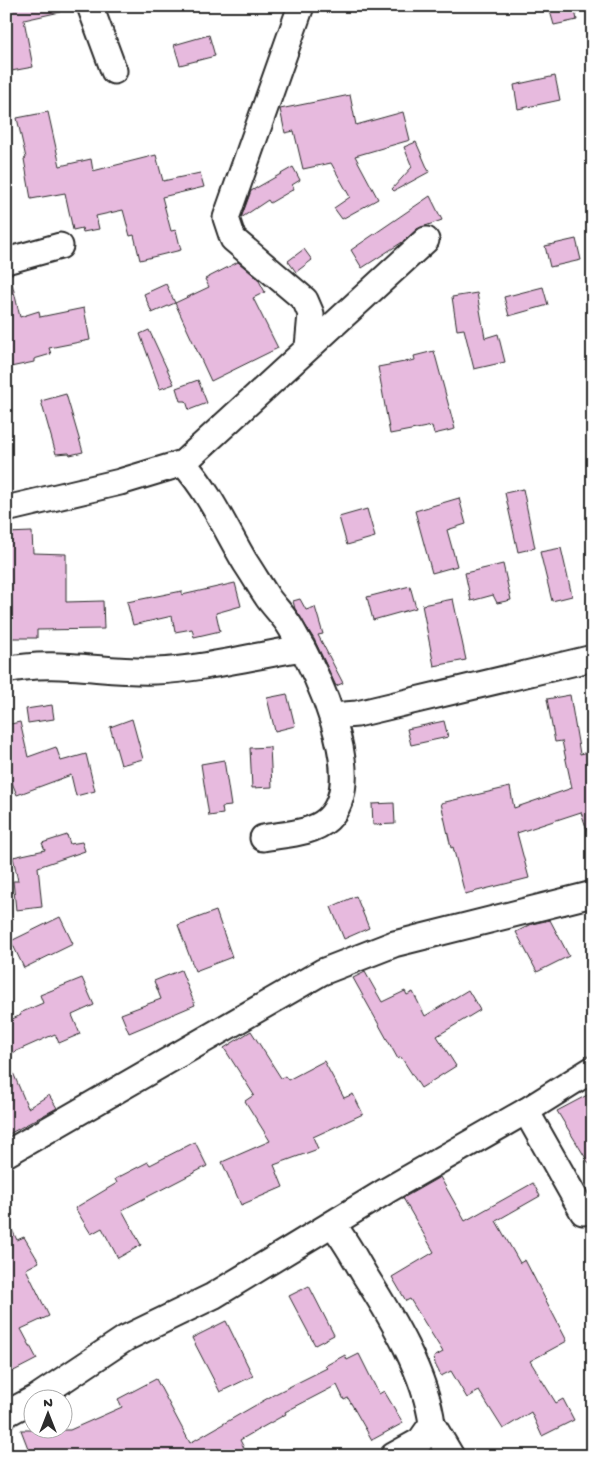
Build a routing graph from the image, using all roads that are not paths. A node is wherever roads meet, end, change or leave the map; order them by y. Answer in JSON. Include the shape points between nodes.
{"nodes":[{"id":1,"x":90,"y":6,"type":"edge"},
{"id":2,"x":301,"y":6,"type":"edge"},
{"id":3,"x":114,"y":71,"type":"dead end"},
{"id":4,"x":426,"y":240,"type":"dead end"},
{"id":5,"x":60,"y":246,"type":"dead end"},
{"id":6,"x":6,"y":261,"type":"edge"},
{"id":7,"x":308,"y":347,"type":"junction"},
{"id":8,"x":183,"y":463,"type":"junction"},
{"id":9,"x":6,"y":509,"type":"edge"},
{"id":10,"x":302,"y":648,"type":"junction"},
{"id":11,"x":593,"y":658,"type":"edge"},
{"id":12,"x":6,"y":670,"type":"edge"},
{"id":13,"x":332,"y":716,"type":"junction"},
{"id":14,"x":264,"y":838,"type":"dead end"},
{"id":15,"x":593,"y":894,"type":"edge"},
{"id":16,"x":593,"y":1069,"type":"edge"},
{"id":17,"x":526,"y":1111,"type":"junction"},
{"id":18,"x":6,"y":1154,"type":"edge"},
{"id":19,"x":583,"y":1212,"type":"dead end"},
{"id":20,"x":333,"y":1224,"type":"junction"},
{"id":21,"x":6,"y":1414,"type":"edge"},
{"id":22,"x":432,"y":1424,"type":"junction"},
{"id":23,"x":393,"y":1456,"type":"edge"},
{"id":24,"x":451,"y":1456,"type":"edge"}],
"edges":[{"from":1,"to":3,"type":"street"},
{"from":2,"to":7,"type":"street","via":[[226,218],[233,239],[305,300],[311,314]]},
{"from":4,"to":7,"type":"street"},
{"from":5,"to":6,"type":"street"},
{"from":7,"to":8,"type":"street"},
{"from":8,"to":9,"type":"street","via":[[120,482]]},
{"from":8,"to":10,"type":"street","via":[[213,501],[246,563]]},
{"from":10,"to":12,"type":"street","via":[[154,671],[73,665],[26,665]]},
{"from":10,"to":13,"type":"street"},
{"from":11,"to":13,"type":"street","via":[[357,714]]},
{"from":13,"to":14,"type":"street","via":[[340,741],[344,776],[339,802],[328,819],[306,831]]},
{"from":15,"to":18,"type":"street","via":[[394,944],[322,972]]},
{"from":16,"to":17,"type":"street"},
{"from":17,"to":19,"type":"street"},
{"from":17,"to":20,"type":"street"},
{"from":20,"to":21,"type":"street","via":[[213,1296],[126,1338],[36,1398]]},
{"from":20,"to":22,"type":"street","via":[[387,1308],[424,1386]]},
{"from":22,"to":23,"type":"street","via":[[420,1441]]},
{"from":22,"to":24,"type":"street"}]}
